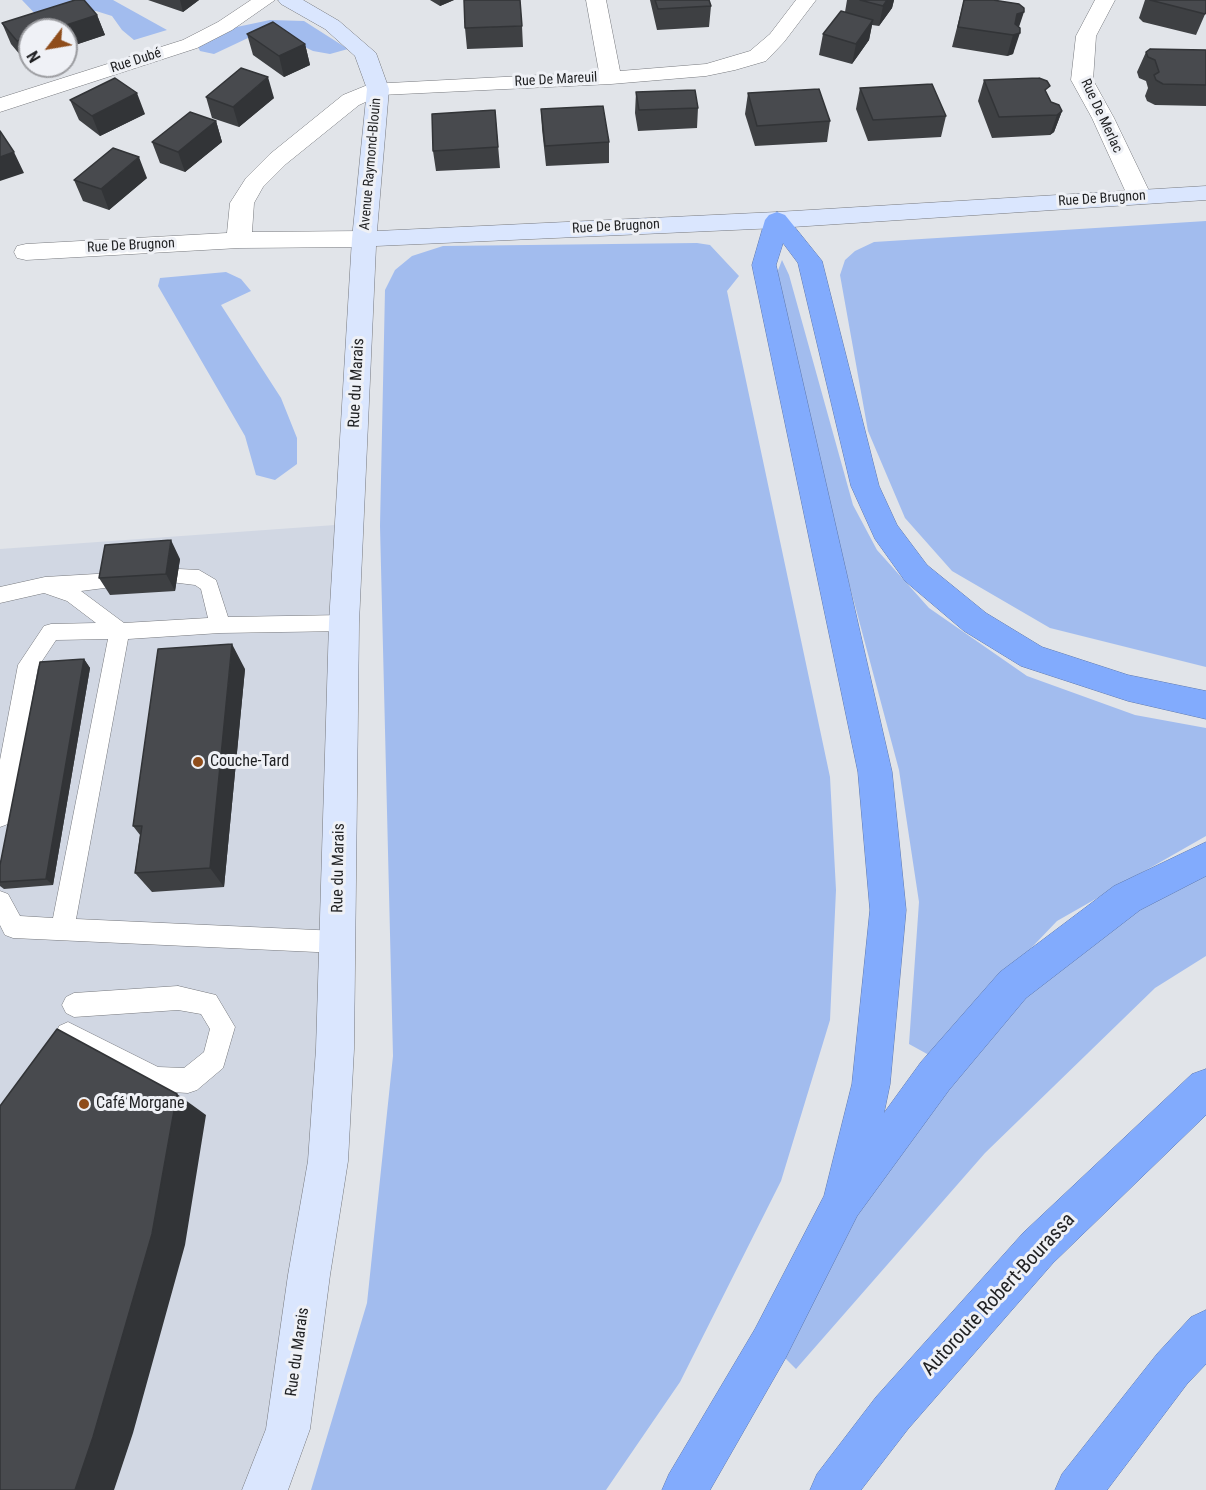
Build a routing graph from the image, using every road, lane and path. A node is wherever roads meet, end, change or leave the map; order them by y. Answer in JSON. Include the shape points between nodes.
{"nodes":[{"id":1,"x":265,"y":0,"type":"edge"},
{"id":2,"x":288,"y":0,"type":"edge"},
{"id":3,"x":596,"y":0,"type":"edge"},
{"id":4,"x":807,"y":0,"type":"edge"},
{"id":5,"x":1105,"y":0,"type":"edge"},
{"id":6,"x":610,"y":78,"type":"junction"},
{"id":7,"x":378,"y":89,"type":"junction"},
{"id":8,"x":0,"y":105,"type":"edge"},
{"id":9,"x":1206,"y":193,"type":"edge"},
{"id":10,"x":1140,"y":197,"type":"junction"},
{"id":11,"x":777,"y":220,"type":"junction"},
{"id":12,"x":364,"y":239,"type":"junction"},
{"id":13,"x":239,"y":240,"type":"junction"},
{"id":14,"x":27,"y":252,"type":"dead end"},
{"id":15,"x":178,"y":577,"type":"dead end"},
{"id":16,"x":113,"y":581,"type":"edge"},
{"id":17,"x":45,"y":585,"type":"junction"},
{"id":18,"x":0,"y":595,"type":"edge"},
{"id":19,"x":344,"y":623,"type":"junction"},
{"id":20,"x":220,"y":625,"type":"junction"},
{"id":21,"x":120,"y":631,"type":"junction"},
{"id":22,"x":1206,"y":705,"type":"edge"},
{"id":23,"x":0,"y":817,"type":"edge"},
{"id":24,"x":1206,"y":858,"type":"edge"},
{"id":25,"x":0,"y":902,"type":"edge"},
{"id":26,"x":6,"y":927,"type":"edge"},
{"id":27,"x":62,"y":930,"type":"junction"},
{"id":28,"x":338,"y":942,"type":"junction"},
{"id":29,"x":74,"y":1005,"type":"dead end"},
{"id":30,"x":68,"y":1034,"type":"edge"},
{"id":31,"x":1206,"y":1088,"type":"edge"},
{"id":32,"x":843,"y":1202,"type":"junction"},
{"id":33,"x":1206,"y":1332,"type":"edge"},
{"id":34,"x":265,"y":1490,"type":"edge"},
{"id":35,"x":684,"y":1490,"type":"edge"},
{"id":36,"x":833,"y":1490,"type":"edge"},
{"id":37,"x":1078,"y":1490,"type":"edge"}],
"edges":[{"from":1,"to":8,"type":"street","name":"Rue Dubé","via":[[190,44]]},
{"from":2,"to":7,"type":"street","name":"Avenue Raymond-Blouin","via":[[332,25],[365,53]]},
{"from":3,"to":6,"type":"street"},
{"from":4,"to":6,"type":"street","name":"Rue De Mareuil","via":[[758,56],[706,70]]},
{"from":5,"to":10,"type":"street","name":"Rue De Merlac","via":[[1086,36],[1082,80]]},
{"from":6,"to":7,"type":"street","name":"Rue De Mareuil"},
{"from":7,"to":12,"type":"street","name":"Avenue Raymond-Blouin"},
{"from":7,"to":13,"type":"street","name":"Avenue Raymond-Blouin","via":[[351,100],[254,183],[242,203]]},
{"from":9,"to":10,"type":"street","name":"Rue De Brugnon"},
{"from":10,"to":11,"type":"street","name":"Rue De Brugnon"},
{"from":11,"to":12,"type":"street","name":"Rue De Brugnon"},
{"from":11,"to":22,"type":"highway","via":[[810,261],[865,486],[885,531],[916,573],[975,622],[1032,657],[1128,688]]},
{"from":11,"to":32,"type":"highway","via":[[764,265],[875,772],[888,910],[872,1084]]},
{"from":12,"to":13,"type":"street","name":"Rue De Brugnon"},
{"from":12,"to":19,"type":"street","name":"Rue du Marais"},
{"from":13,"to":14,"type":"street","name":"Rue De Brugnon"},
{"from":15,"to":20,"type":"lane","via":[[199,578],[210,585]]},
{"from":16,"to":17,"type":"lane"},
{"from":17,"to":18,"type":"lane"},
{"from":17,"to":21,"type":"lane","via":[[74,597]]},
{"from":19,"to":20,"type":"lane"},
{"from":19,"to":28,"type":"street","name":"Rue du Marais"},
{"from":20,"to":21,"type":"lane"},
{"from":21,"to":23,"type":"lane","via":[[51,632],[28,665]]},
{"from":21,"to":27,"type":"lane"},
{"from":24,"to":32,"type":"highway","via":[[1127,897],[1013,985],[935,1076]]},
{"from":25,"to":26,"type":"lane"},
{"from":26,"to":27,"type":"lane"},
{"from":27,"to":28,"type":"lane"},
{"from":28,"to":34,"type":"street","name":"Rue du Marais","via":[[328,1161],[288,1429]]},
{"from":29,"to":30,"type":"lane","via":[[178,998],[208,1004],[223,1028],[214,1059],[188,1081],[156,1079]]},
{"from":31,"to":36,"type":"highway","name":"Autoroute Robert-Bourassa","via":[[1038,1248],[892,1413]]},
{"from":32,"to":35,"type":"highway","via":[[770,1344]]},
{"from":33,"to":37,"type":"highway","via":[[1172,1369]]}]}
